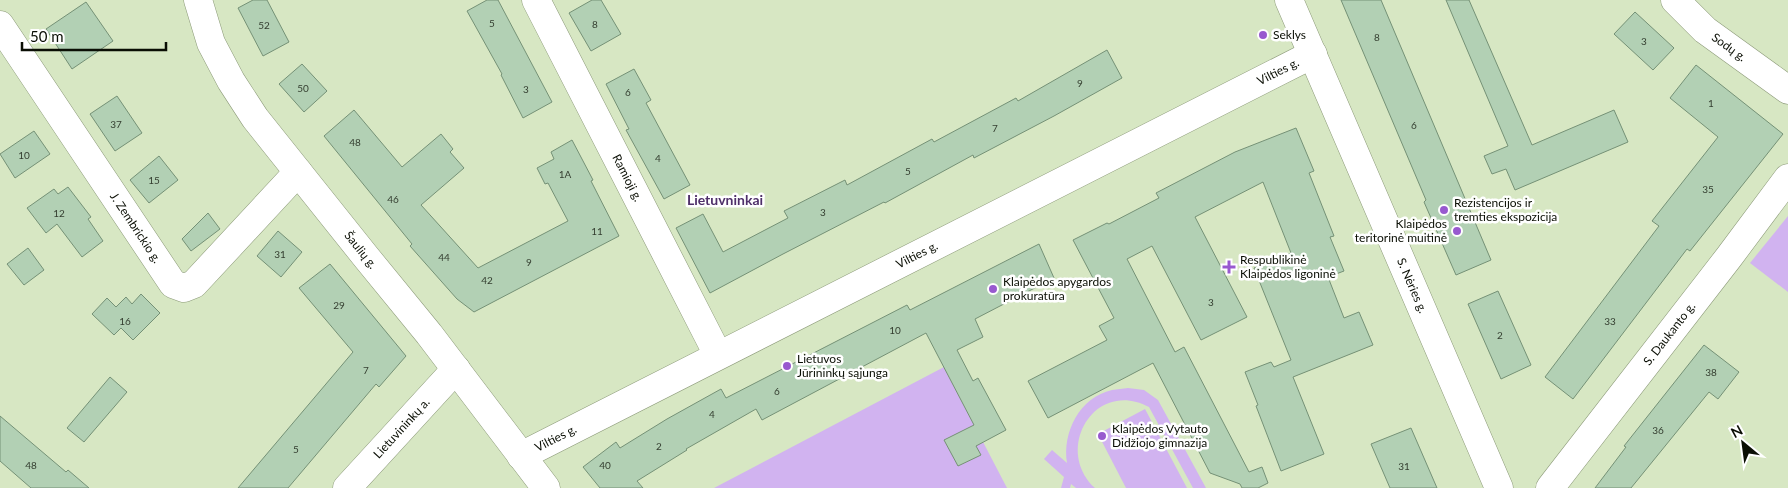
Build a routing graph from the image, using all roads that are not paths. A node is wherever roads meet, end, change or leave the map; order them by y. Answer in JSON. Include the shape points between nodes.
{"nodes":[{"id":1,"x":198,"y":0,"type":"edge"},
{"id":2,"x":536,"y":0,"type":"edge"},
{"id":3,"x":1289,"y":0,"type":"edge"},
{"id":4,"x":1675,"y":0,"type":"edge"},
{"id":5,"x":0,"y":26,"type":"edge"},
{"id":6,"x":1313,"y":54,"type":"junction"},
{"id":7,"x":1788,"y":90,"type":"edge"},
{"id":8,"x":298,"y":172,"type":"junction"},
{"id":9,"x":1788,"y":178,"type":"edge"},
{"id":10,"x":718,"y":355,"type":"junction"},
{"id":11,"x":456,"y":369,"type":"junction"},
{"id":12,"x":522,"y":456,"type":"junction"},
{"id":13,"x":540,"y":485,"type":"edge"},
{"id":14,"x":347,"y":488,"type":"edge"},
{"id":15,"x":1499,"y":488,"type":"edge"},
{"id":16,"x":1550,"y":488,"type":"edge"}],
"edges":[{"from":1,"to":8,"type":"street","name":"Šaulių g.","via":[[211,43],[232,81],[255,118]]},
{"from":2,"to":10,"type":"street","name":"Ramioji g."},
{"from":3,"to":6,"type":"street","name":"S. Nėries g."},
{"from":4,"to":7,"type":"street","name":"Sodų g.","via":[[1705,30]]},
{"from":5,"to":8,"type":"street","name":"J. Zembrickio g.","via":[[173,284],[184,288],[194,284]]},
{"from":6,"to":10,"type":"street","name":"Vilties g."},
{"from":6,"to":15,"type":"street","name":"S. Nėries g."},
{"from":8,"to":11,"type":"street","name":"Šaulių g."},
{"from":9,"to":16,"type":"street","name":"S. Daukanto g."},
{"from":10,"to":12,"type":"street","name":"Vilties g."},
{"from":11,"to":12,"type":"street","name":"Šaulių g."},
{"from":11,"to":14,"type":"street","name":"Lietuvininkų a."},
{"from":12,"to":13,"type":"street","name":"Šaulių g."}]}
